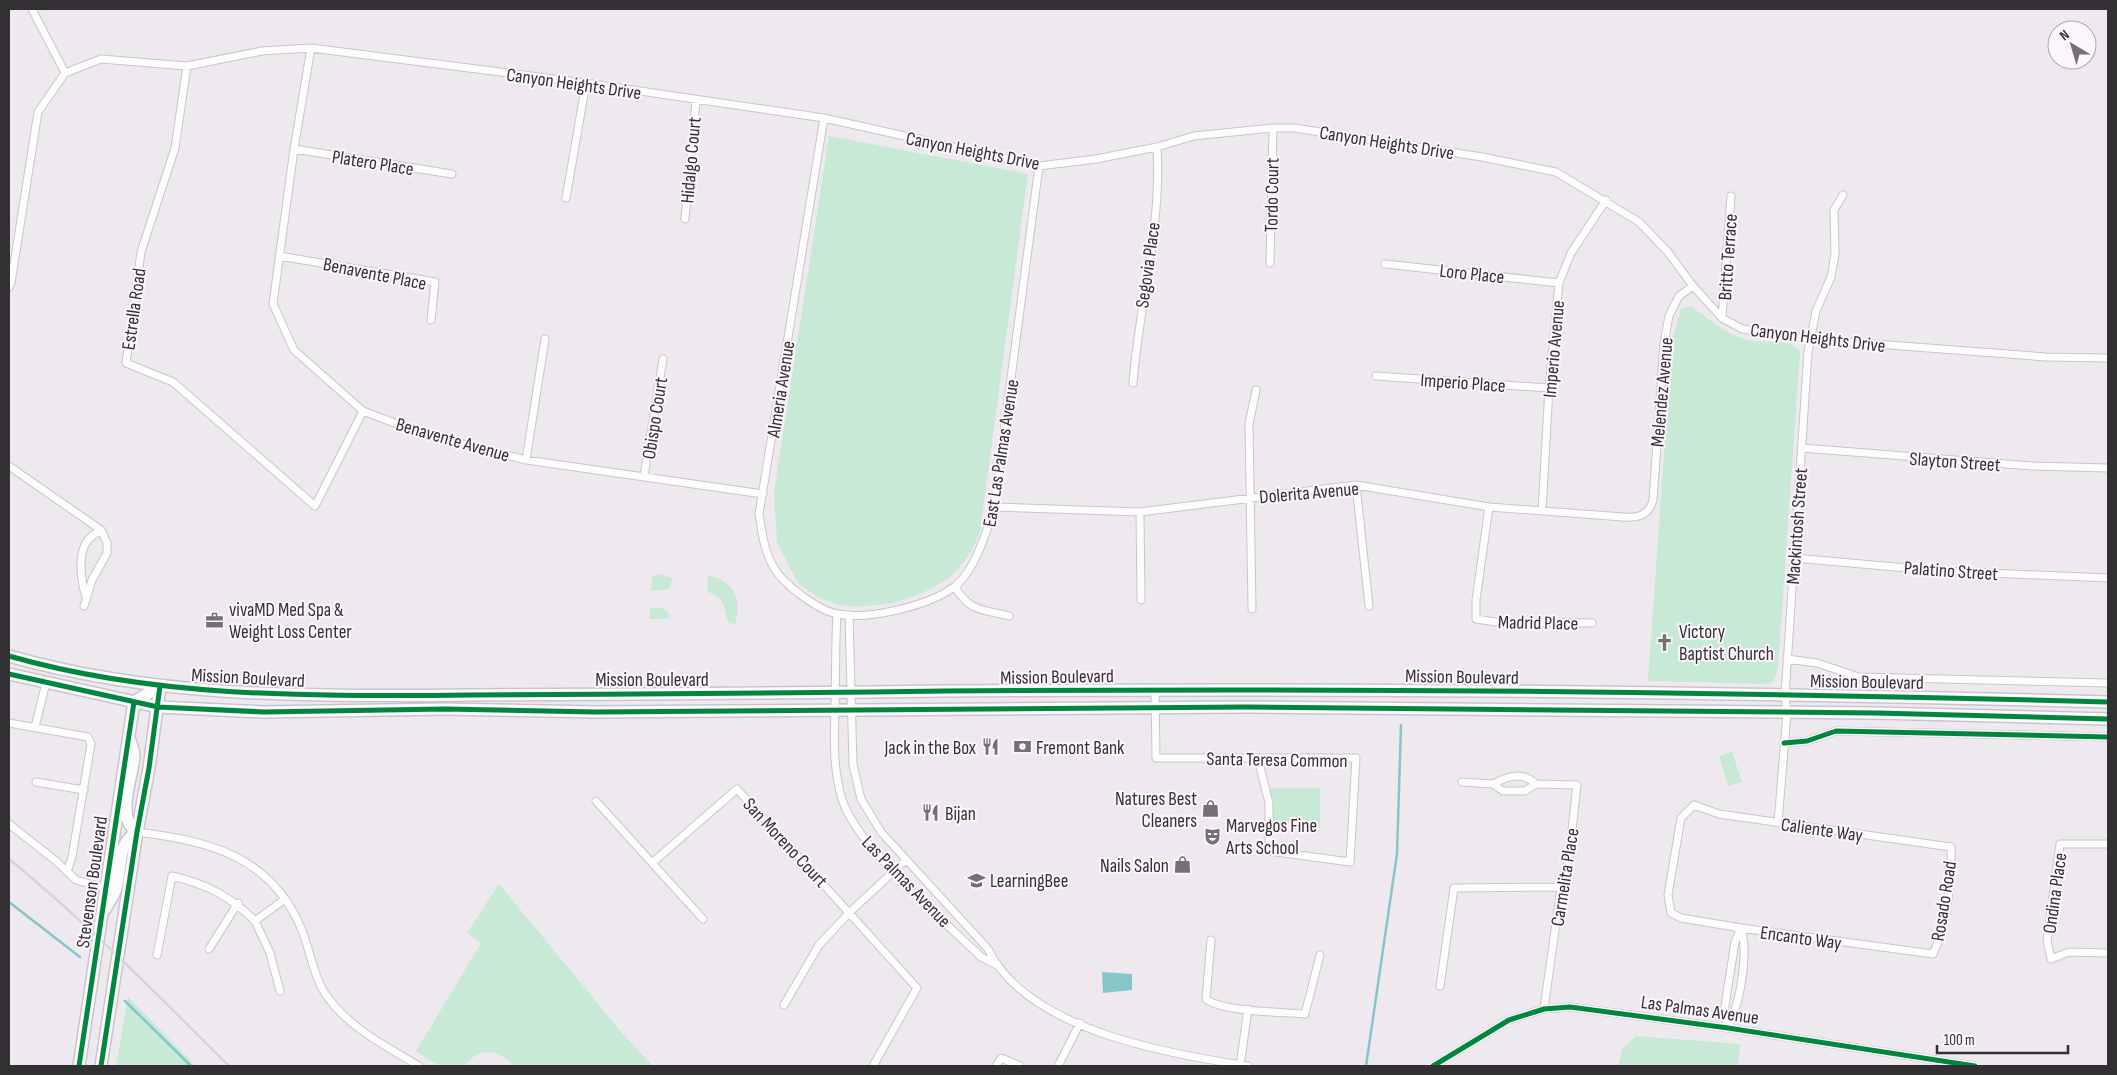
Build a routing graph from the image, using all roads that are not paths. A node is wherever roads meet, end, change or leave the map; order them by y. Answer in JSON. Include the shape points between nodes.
{"nodes":[{"id":1,"x":32,"y":9,"type":"edge"},
{"id":2,"x":311,"y":48,"type":"junction"},
{"id":3,"x":187,"y":66,"type":"junction"},
{"id":4,"x":65,"y":73,"type":"junction"},
{"id":5,"x":586,"y":84,"type":"junction"},
{"id":6,"x":696,"y":101,"type":"junction"},
{"id":7,"x":824,"y":118,"type":"junction"},
{"id":8,"x":1272,"y":128,"type":"junction"},
{"id":9,"x":1157,"y":147,"type":"junction"},
{"id":10,"x":294,"y":149,"type":"junction"},
{"id":11,"x":1040,"y":166,"type":"junction"},
{"id":12,"x":452,"y":174,"type":"dead end"},
{"id":13,"x":1843,"y":195,"type":"dead end"},
{"id":14,"x":1731,"y":196,"type":"dead end"},
{"id":15,"x":566,"y":198,"type":"dead end"},
{"id":16,"x":1606,"y":200,"type":"junction"},
{"id":17,"x":686,"y":219,"type":"dead end"},
{"id":18,"x":279,"y":256,"type":"junction"},
{"id":19,"x":1270,"y":262,"type":"dead end"},
{"id":20,"x":1385,"y":264,"type":"dead end"},
{"id":21,"x":1559,"y":283,"type":"junction"},
{"id":22,"x":9,"y":286,"type":"edge"},
{"id":23,"x":1693,"y":286,"type":"junction"},
{"id":24,"x":1722,"y":318,"type":"junction"},
{"id":25,"x":431,"y":320,"type":"dead end"},
{"id":26,"x":545,"y":339,"type":"dead end"},
{"id":27,"x":1810,"y":339,"type":"junction"},
{"id":28,"x":2108,"y":358,"type":"edge"},
{"id":29,"x":663,"y":359,"type":"dead end"},
{"id":30,"x":1376,"y":376,"type":"dead end"},
{"id":31,"x":1133,"y":383,"type":"dead end"},
{"id":32,"x":1549,"y":388,"type":"junction"},
{"id":33,"x":1256,"y":390,"type":"dead end"},
{"id":34,"x":363,"y":411,"type":"junction"},
{"id":35,"x":1802,"y":448,"type":"junction"},
{"id":36,"x":526,"y":460,"type":"junction"},
{"id":37,"x":9,"y":466,"type":"edge"},
{"id":38,"x":2108,"y":468,"type":"edge"},
{"id":39,"x":644,"y":476,"type":"junction"},
{"id":40,"x":1356,"y":485,"type":"junction"},
{"id":41,"x":763,"y":494,"type":"junction"},
{"id":42,"x":1250,"y":497,"type":"junction"},
{"id":43,"x":994,"y":507,"type":"junction"},
{"id":44,"x":1489,"y":507,"type":"junction"},
{"id":45,"x":1650,"y":508,"type":"joint"},
{"id":46,"x":1140,"y":512,"type":"junction"},
{"id":47,"x":1542,"y":512,"type":"junction"},
{"id":48,"x":101,"y":530,"type":"junction"},
{"id":49,"x":1794,"y":558,"type":"junction"},
{"id":50,"x":2108,"y":578,"type":"edge"},
{"id":51,"x":955,"y":587,"type":"junction"},
{"id":52,"x":86,"y":597,"type":"junction"},
{"id":53,"x":1141,"y":600,"type":"dead end"},
{"id":54,"x":84,"y":606,"type":"dead end"},
{"id":55,"x":1368,"y":606,"type":"dead end"},
{"id":56,"x":1252,"y":609,"type":"dead end"},
{"id":57,"x":837,"y":614,"type":"junction"},
{"id":58,"x":849,"y":615,"type":"junction"},
{"id":59,"x":1009,"y":616,"type":"dead end"},
{"id":60,"x":1592,"y":623,"type":"dead end"},
{"id":61,"x":9,"y":656,"type":"edge"},
{"id":62,"x":1787,"y":659,"type":"junction"},
{"id":63,"x":9,"y":674,"type":"edge"},
{"id":64,"x":46,"y":683,"type":"junction"},
{"id":65,"x":2108,"y":683,"type":"edge"},
{"id":66,"x":160,"y":686,"type":"junction"},
{"id":67,"x":1155,"y":690,"type":"junction"},
{"id":68,"x":835,"y":692,"type":"junction"},
{"id":69,"x":851,"y":692,"type":"junction"},
{"id":70,"x":1785,"y":695,"type":"junction"},
{"id":71,"x":134,"y":702,"type":"junction"},
{"id":72,"x":2108,"y":702,"type":"edge"},
{"id":73,"x":158,"y":707,"type":"junction"},
{"id":74,"x":1155,"y":707,"type":"junction"},
{"id":75,"x":835,"y":710,"type":"junction"},
{"id":76,"x":852,"y":710,"type":"junction"},
{"id":77,"x":1787,"y":713,"type":"junction"},
{"id":78,"x":2108,"y":719,"type":"edge"},
{"id":79,"x":9,"y":723,"type":"edge"},
{"id":80,"x":35,"y":727,"type":"junction"},
{"id":81,"x":129,"y":731,"type":"junction"},
{"id":82,"x":2108,"y":737,"type":"edge"},
{"id":83,"x":1784,"y":743,"type":"junction"},
{"id":84,"x":1258,"y":758,"type":"junction"},
{"id":85,"x":36,"y":782,"type":"dead end"},
{"id":86,"x":1462,"y":782,"type":"dead end"},
{"id":87,"x":1493,"y":784,"type":"junction"},
{"id":88,"x":1536,"y":784,"type":"junction"},
{"id":89,"x":84,"y":790,"type":"junction"},
{"id":90,"x":596,"y":801,"type":"dead end"},
{"id":91,"x":1778,"y":823,"type":"junction"},
{"id":92,"x":9,"y":824,"type":"edge"},
{"id":93,"x":137,"y":832,"type":"junction"},
{"id":94,"x":2108,"y":844,"type":"edge"},
{"id":95,"x":1951,"y":847,"type":"joint"},
{"id":96,"x":906,"y":860,"type":"junction"},
{"id":97,"x":652,"y":863,"type":"junction"},
{"id":98,"x":67,"y":872,"type":"junction"},
{"id":99,"x":894,"y":872,"type":"junction"},
{"id":100,"x":1561,"y":887,"type":"junction"},
{"id":101,"x":105,"y":888,"type":"junction"},
{"id":102,"x":285,"y":899,"type":"junction"},
{"id":103,"x":238,"y":903,"type":"junction"},
{"id":104,"x":850,"y":912,"type":"junction"},
{"id":105,"x":1671,"y":913,"type":"joint"},
{"id":106,"x":702,"y":920,"type":"dead end"},
{"id":107,"x":255,"y":921,"type":"junction"},
{"id":108,"x":100,"y":923,"type":"junction"},
{"id":109,"x":1741,"y":928,"type":"junction"},
{"id":110,"x":1211,"y":940,"type":"dead end"},
{"id":111,"x":209,"y":949,"type":"dead end"},
{"id":112,"x":2108,"y":953,"type":"edge"},
{"id":113,"x":1933,"y":954,"type":"joint"},
{"id":114,"x":157,"y":955,"type":"dead end"},
{"id":115,"x":1320,"y":955,"type":"dead end"},
{"id":116,"x":996,"y":964,"type":"junction"},
{"id":117,"x":1440,"y":986,"type":"dead end"},
{"id":118,"x":280,"y":991,"type":"dead end"},
{"id":119,"x":784,"y":1005,"type":"dead end"},
{"id":120,"x":1248,"y":1009,"type":"junction"},
{"id":121,"x":1544,"y":1009,"type":"junction"},
{"id":122,"x":1080,"y":1023,"type":"junction"},
{"id":123,"x":1728,"y":1028,"type":"junction"},
{"id":124,"x":79,"y":1066,"type":"edge"},
{"id":125,"x":101,"y":1066,"type":"edge"},
{"id":126,"x":418,"y":1066,"type":"edge"},
{"id":127,"x":873,"y":1066,"type":"edge"},
{"id":128,"x":996,"y":1066,"type":"edge"},
{"id":129,"x":1020,"y":1066,"type":"edge"},
{"id":130,"x":1058,"y":1066,"type":"edge"},
{"id":131,"x":1243,"y":1066,"type":"edge"},
{"id":132,"x":1433,"y":1066,"type":"edge"},
{"id":133,"x":1975,"y":1066,"type":"edge"}],
"edges":[{"from":1,"to":4,"type":"street"},
{"from":2,"to":3,"type":"street","name":"Canyon Heights Drive","via":[[262,51]]},
{"from":2,"to":5,"type":"street","name":"Canyon Heights Drive"},
{"from":2,"to":10,"type":"street","name":"Benavente Avenue"},
{"from":3,"to":4,"type":"street","name":"Canyon Heights Drive","via":[[101,60]]},
{"from":3,"to":34,"type":"street","name":"Estrella Road","via":[[175,148],[141,252],[126,363],[173,382],[315,506]]},
{"from":4,"to":22,"type":"street","via":[[38,112]]},
{"from":5,"to":6,"type":"street","name":"Canyon Heights Drive"},
{"from":5,"to":15,"type":"street"},
{"from":6,"to":7,"type":"street","name":"Canyon Heights Drive"},
{"from":6,"to":17,"type":"street","name":"Hidalgo Court"},
{"from":7,"to":11,"type":"street","name":"Canyon Heights Drive"},
{"from":7,"to":41,"type":"street","name":"Almeria Avenue"},
{"from":8,"to":9,"type":"street","name":"Canyon Heights Drive","via":[[1194,136]]},
{"from":8,"to":16,"type":"street","name":"Canyon Heights Drive","via":[[1294,128],[1482,157],[1556,172]]},
{"from":8,"to":19,"type":"street","name":"Tordo Court"},
{"from":9,"to":11,"type":"street","name":"Canyon Heights Drive"},
{"from":9,"to":31,"type":"street","name":"Segovia Place","via":[[1157,197]]},
{"from":10,"to":12,"type":"street","name":"Platero Place"},
{"from":10,"to":18,"type":"street","name":"Benavente Avenue"},
{"from":11,"to":43,"type":"street","name":"East Las Palmas Avenue"},
{"from":13,"to":27,"type":"street","name":"Mackintosh Street","via":[[1834,210],[1836,254],[1831,277],[1816,311]]},
{"from":14,"to":24,"type":"street","name":"Britto Terrace"},
{"from":16,"to":21,"type":"street","name":"Imperio Avenue","via":[[1570,253]]},
{"from":16,"to":23,"type":"street","name":"Canyon Heights Drive","via":[[1639,222],[1667,251]]},
{"from":18,"to":25,"type":"street","name":"Benavente Place","via":[[435,282]]},
{"from":18,"to":34,"type":"street","name":"Benavente Avenue","via":[[273,304],[294,350]]},
{"from":20,"to":21,"type":"street","name":"Loro Place"},
{"from":21,"to":32,"type":"street","name":"Imperio Avenue"},
{"from":23,"to":24,"type":"street","name":"Canyon Heights Drive"},
{"from":23,"to":45,"type":"street","name":"Melendez Avenue","via":[[1678,296],[1669,316]]},
{"from":24,"to":27,"type":"street","name":"Canyon Heights Drive","via":[[1742,329]]},
{"from":26,"to":36,"type":"street"},
{"from":27,"to":28,"type":"street","name":"Canyon Heights Drive","via":[[2046,358]]},
{"from":27,"to":35,"type":"street","name":"Mackintosh Street"},
{"from":29,"to":39,"type":"street","name":"Obispo Court"},
{"from":30,"to":32,"type":"street","name":"Imperio Place"},
{"from":32,"to":47,"type":"street","name":"Imperio Avenue"},
{"from":33,"to":42,"type":"street","via":[[1249,424]]},
{"from":34,"to":36,"type":"street","name":"Benavente Avenue","via":[[423,434]]},
{"from":35,"to":38,"type":"street","name":"Slayton Street","via":[[2022,466]]},
{"from":35,"to":49,"type":"street","name":"Mackintosh Street"},
{"from":36,"to":39,"type":"street","name":"Benavente Avenue"},
{"from":37,"to":48,"type":"street"},
{"from":39,"to":41,"type":"street","name":"Benavente Avenue"},
{"from":40,"to":42,"type":"street","name":"Dolerita Avenue"},
{"from":40,"to":44,"type":"street","name":"Dolerita Avenue"},
{"from":40,"to":55,"type":"street"},
{"from":41,"to":57,"type":"street","name":"Almeria Avenue","via":[[760,514],[763,541],[775,570],[804,596],[826,611]]},
{"from":42,"to":46,"type":"street","name":"Dolerita Avenue"},
{"from":42,"to":56,"type":"street"},
{"from":43,"to":46,"type":"street","name":"Dolerita Avenue"},
{"from":43,"to":51,"type":"street","name":"East Las Palmas Avenue","via":[[984,542]]},
{"from":44,"to":47,"type":"street","name":"Dolerita Avenue"},
{"from":44,"to":60,"type":"street","name":"Madrid Place","via":[[1476,619]]},
{"from":45,"to":47,"type":"street","name":"Dolerita Avenue","via":[[1644,515],[1631,518]]},
{"from":46,"to":53,"type":"street"},
{"from":48,"to":52,"type":"street","via":[[107,543],[107,553]]},
{"from":48,"to":52,"type":"street","via":[[88,541],[84,550],[82,574]]},
{"from":49,"to":50,"type":"street","name":"Palatino Street","via":[[1941,571]]},
{"from":49,"to":62,"type":"street","name":"Mackintosh Street"},
{"from":51,"to":58,"type":"street","via":[[903,609]]},
{"from":51,"to":59,"type":"street","via":[[963,601],[972,607]]},
{"from":52,"to":54,"type":"street"},
{"from":57,"to":58,"type":"street","name":"Almeria Avenue"},
{"from":57,"to":68,"type":"street"},
{"from":58,"to":69,"type":"street"},
{"from":61,"to":66,"type":"main road","name":"Mission Boulevard","via":[[39,665]]},
{"from":62,"to":65,"type":"street","name":"Mission Boulevard","via":[[1818,663],[1859,677]]},
{"from":62,"to":70,"type":"street","name":"Mackintosh Street"},
{"from":63,"to":64,"type":"main road","name":"Mission Boulevard"},
{"from":64,"to":71,"type":"main road","name":"Mission Boulevard"},
{"from":64,"to":80,"type":"street"},
{"from":66,"to":68,"type":"main road","name":"Mission Boulevard","via":[[330,696]]},
{"from":66,"to":71,"type":"main road"},
{"from":66,"to":73,"type":"main road","name":"Stevenson Boulevard"},
{"from":67,"to":69,"type":"main road","name":"Mission Boulevard"},
{"from":67,"to":70,"type":"main road","name":"Mission Boulevard"},
{"from":67,"to":74,"type":"street"},
{"from":68,"to":69,"type":"main road","name":"Mission Boulevard"},
{"from":68,"to":75,"type":"street","name":"Las Palmas Avenue"},
{"from":69,"to":76,"type":"street"},
{"from":70,"to":72,"type":"main road","name":"Mission Boulevard"},
{"from":70,"to":77,"type":"street","name":"Mackintosh Street"},
{"from":71,"to":73,"type":"main road","name":"Mission Boulevard"},
{"from":71,"to":81,"type":"main road","name":"Stevenson Boulevard"},
{"from":73,"to":75,"type":"main road","name":"Mission Boulevard","via":[[275,712]]},
{"from":73,"to":93,"type":"main road","name":"Stevenson Boulevard"},
{"from":74,"to":76,"type":"main road","name":"Mission Boulevard"},
{"from":74,"to":77,"type":"main road","name":"Mission Boulevard"},
{"from":74,"to":84,"type":"street","name":"Santa Teresa Common","via":[[1156,758]]},
{"from":75,"to":76,"type":"main road","name":"Mission Boulevard"},
{"from":75,"to":99,"type":"street","name":"Las Palmas Avenue","via":[[835,762],[842,800],[859,830]]},
{"from":76,"to":96,"type":"street","name":"Las Palmas Avenue","via":[[853,765],[861,799],[881,832]]},
{"from":77,"to":78,"type":"main road","name":"Mission Boulevard"},
{"from":77,"to":83,"type":"street","name":"Mackintosh Street"},
{"from":79,"to":80,"type":"street"},
{"from":80,"to":89,"type":"street","via":[[88,737],[91,744]]},
{"from":81,"to":93,"type":"main road","via":[[134,756],[126,817],[130,827]]},
{"from":81,"to":101,"type":"main road","name":"Stevenson Boulevard"},
{"from":82,"to":83,"type":"street","via":[[1836,731],[1807,741]]},
{"from":83,"to":91,"type":"street","name":"Mackintosh Street"},
{"from":84,"to":84,"type":"street","name":"Santa Teresa Common","via":[[1269,803],[1269,851],[1350,862],[1356,758]]},
{"from":85,"to":89,"type":"street"},
{"from":86,"to":87,"type":"street","name":"Carmelita Place"},
{"from":87,"to":88,"type":"street","name":"Carmelita Place","via":[[1503,791],[1525,791]]},
{"from":87,"to":88,"type":"street","name":"Carmelita Place","via":[[1507,776],[1519,776],[1530,778]]},
{"from":88,"to":100,"type":"street","name":"Carmelita Place","via":[[1577,785],[1569,856]]},
{"from":89,"to":98,"type":"street"},
{"from":90,"to":97,"type":"street"},
{"from":91,"to":95,"type":"street","name":"Caliente Way"},
{"from":91,"to":105,"type":"street","name":"Caliente Way","via":[[1719,814],[1694,805],[1681,818],[1668,895]]},
{"from":92,"to":98,"type":"street"},
{"from":93,"to":102,"type":"street","via":[[192,840],[228,852],[260,872]]},
{"from":93,"to":108,"type":"main road","via":[[128,838],[124,847],[115,890]]},
{"from":93,"to":125,"type":"main road","name":"Stevenson Boulevard"},
{"from":94,"to":112,"type":"street","name":"Ondina Place","via":[[2060,844],[2047,941],[2051,959],[2070,952]]},
{"from":95,"to":113,"type":"street","name":"Rosado Road","via":[[1952,864],[1940,939]]},
{"from":96,"to":99,"type":"street"},
{"from":96,"to":116,"type":"street","name":"Las Palmas Avenue","via":[[988,949]]},
{"from":97,"to":104,"type":"street","name":"San Moreno Court","via":[[737,789]]},
{"from":97,"to":106,"type":"street"},
{"from":98,"to":101,"type":"street","via":[[76,880]]},
{"from":99,"to":104,"type":"street"},
{"from":99,"to":116,"type":"street","name":"Las Palmas Avenue","via":[[981,957]]},
{"from":100,"to":117,"type":"street","via":[[1454,888]]},
{"from":100,"to":121,"type":"street","name":"Carmelita Place"},
{"from":101,"to":108,"type":"main road","name":"Stevenson Boulevard"},
{"from":102,"to":107,"type":"street"},
{"from":102,"to":126,"type":"street","via":[[301,927],[315,974],[342,1015]]},
{"from":103,"to":107,"type":"street"},
{"from":103,"to":111,"type":"street"},
{"from":103,"to":114,"type":"street","via":[[199,882],[172,876]]},
{"from":104,"to":119,"type":"street","via":[[819,945]]},
{"from":104,"to":127,"type":"street","via":[[917,988]]},
{"from":105,"to":109,"type":"street","name":"Encanto Way","via":[[1680,918]]},
{"from":107,"to":118,"type":"street","via":[[270,953]]},
{"from":108,"to":124,"type":"main road","name":"Stevenson Boulevard"},
{"from":109,"to":113,"type":"street","name":"Encanto Way"},
{"from":109,"to":123,"type":"street","via":[[1735,942],[1724,1012]]},
{"from":109,"to":123,"type":"street","via":[[1745,942],[1736,1012]]},
{"from":110,"to":120,"type":"street","via":[[1206,999],[1212,1003]]},
{"from":115,"to":120,"type":"street","via":[[1306,1014]]},
{"from":116,"to":122,"type":"street","name":"Las Palmas Avenue","via":[[1027,994]]},
{"from":120,"to":131,"type":"street"},
{"from":121,"to":123,"type":"street","name":"Las Palmas Avenue","via":[[1595,1009]]},
{"from":121,"to":132,"type":"street","name":"Las Palmas Avenue","via":[[1509,1020]]},
{"from":122,"to":130,"type":"street"},
{"from":122,"to":131,"type":"street","name":"Las Palmas Avenue","via":[[1148,1048]]},
{"from":123,"to":133,"type":"street","name":"Las Palmas Avenue"},
{"from":128,"to":129,"type":"street","via":[[1002,1058]]}]}
